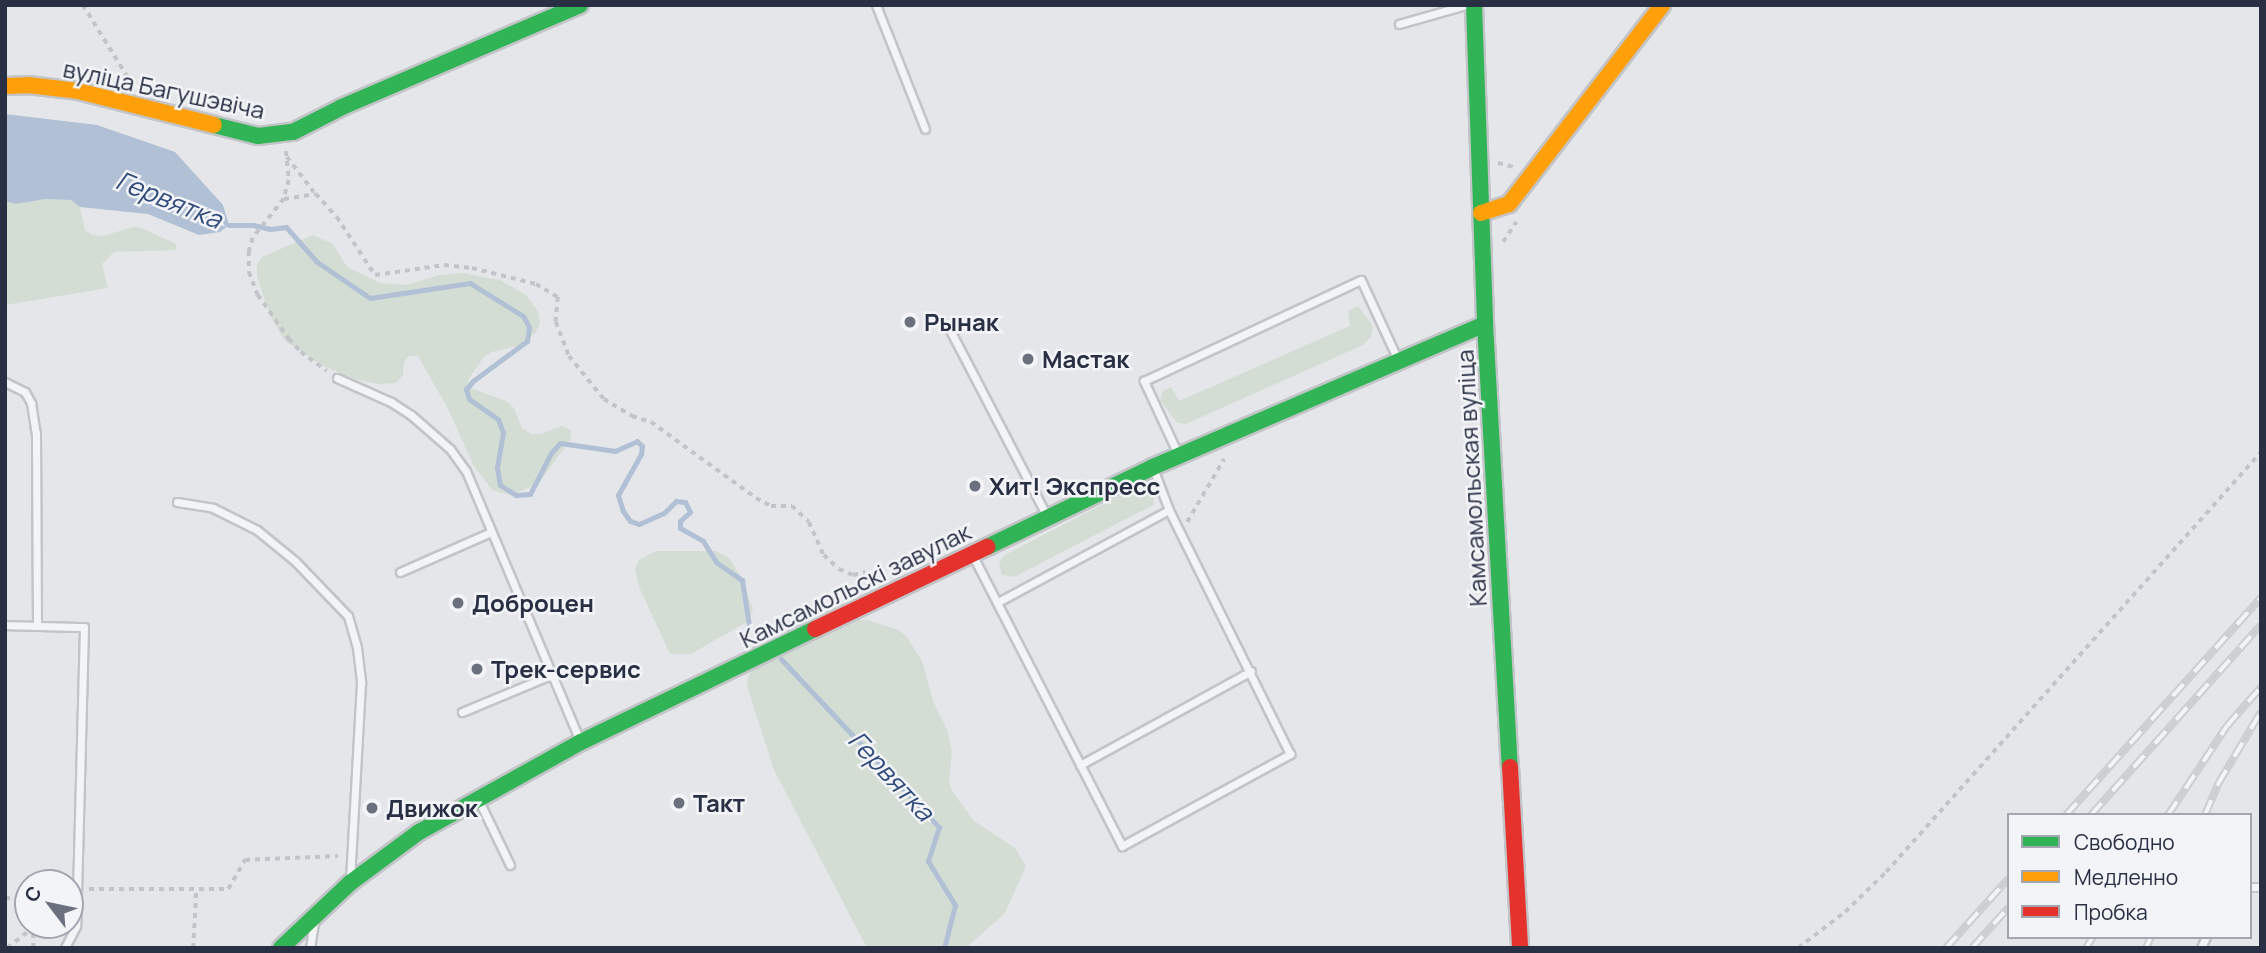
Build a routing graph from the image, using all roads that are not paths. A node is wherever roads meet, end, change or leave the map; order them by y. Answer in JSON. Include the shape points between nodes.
{"nodes":[{"id":1,"x":580,"y":5,"type":"edge"},
{"id":2,"x":876,"y":5,"type":"edge"},
{"id":3,"x":1466,"y":5,"type":"edge"},
{"id":4,"x":1474,"y":5,"type":"edge"},
{"id":5,"x":1662,"y":5,"type":"edge"},
{"id":6,"x":1399,"y":24,"type":"dead end"},
{"id":7,"x":5,"y":86,"type":"edge"},
{"id":8,"x":925,"y":129,"type":"dead end"},
{"id":9,"x":1481,"y":213,"type":"junction"},
{"id":10,"x":1485,"y":324,"type":"junction"},
{"id":11,"x":950,"y":330,"type":"dead end"},
{"id":12,"x":1398,"y":361,"type":"junction"},
{"id":13,"x":337,"y":378,"type":"road end"},
{"id":14,"x":5,"y":382,"type":"edge"},
{"id":15,"x":1179,"y":455,"type":"junction"},
{"id":16,"x":1153,"y":467,"type":"junction"},
{"id":17,"x":177,"y":502,"type":"dead end"},
{"id":18,"x":1169,"y":510,"type":"junction"},
{"id":19,"x":1047,"y":517,"type":"junction"},
{"id":20,"x":491,"y":532,"type":"junction"},
{"id":21,"x":972,"y":554,"type":"junction"},
{"id":22,"x":400,"y":572,"type":"dead end"},
{"id":23,"x":998,"y":602,"type":"junction"},
{"id":24,"x":5,"y":625,"type":"edge"},
{"id":25,"x":37,"y":626,"type":"junction"},
{"id":26,"x":1251,"y":671,"type":"junction"},
{"id":27,"x":551,"y":675,"type":"junction"},
{"id":28,"x":461,"y":712,"type":"dead end"},
{"id":29,"x":581,"y":742,"type":"junction"},
{"id":30,"x":1080,"y":765,"type":"junction"},
{"id":31,"x":477,"y":797,"type":"junction"},
{"id":32,"x":510,"y":865,"type":"dead end"},
{"id":33,"x":350,"y":883,"type":"junction"},
{"id":34,"x":316,"y":915,"type":"junction"},
{"id":35,"x":65,"y":948,"type":"edge"},
{"id":36,"x":281,"y":948,"type":"edge"},
{"id":37,"x":310,"y":948,"type":"edge"},
{"id":38,"x":1520,"y":948,"type":"edge"}],
"edges":[{"from":1,"to":7,"type":"street","name":"вуліца Багушэвіча","via":[[293,132],[258,135],[78,91]]},
{"from":2,"to":8,"type":"lane"},
{"from":3,"to":6,"type":"lane"},
{"from":4,"to":9,"type":"street","name":"Камсамольская вуліца"},
{"from":5,"to":9,"type":"street","via":[[1509,204]]},
{"from":9,"to":10,"type":"street","name":"Камсамольская вуліца"},
{"from":10,"to":12,"type":"street","name":"Камсамольскі завулак"},
{"from":10,"to":38,"type":"street","name":"Камсамольская вуліца"},
{"from":11,"to":19,"type":"lane"},
{"from":12,"to":15,"type":"street","name":"Камсамольскі завулак"},
{"from":12,"to":15,"type":"lane","via":[[1361,280],[1144,381]]},
{"from":13,"to":20,"type":"lane","via":[[391,402],[450,449],[466,471]]},
{"from":14,"to":25,"type":"lane","via":[[25,392],[36,433]]},
{"from":15,"to":16,"type":"street","name":"Камсамольскі завулак"},
{"from":16,"to":18,"type":"lane"},
{"from":16,"to":19,"type":"street","name":"Камсамольскі завулак"},
{"from":17,"to":33,"type":"lane","via":[[214,508],[257,530],[295,561],[348,616],[358,648],[360,683]]},
{"from":18,"to":23,"type":"lane"},
{"from":18,"to":26,"type":"lane"},
{"from":19,"to":21,"type":"street","name":"Камсамольскі завулак"},
{"from":20,"to":22,"type":"lane"},
{"from":20,"to":27,"type":"lane"},
{"from":21,"to":23,"type":"lane"},
{"from":21,"to":29,"type":"street","name":"Камсамольскі завулак"},
{"from":23,"to":30,"type":"lane"},
{"from":24,"to":25,"type":"lane"},
{"from":25,"to":35,"type":"lane","via":[[84,627],[76,926]]},
{"from":26,"to":30,"type":"lane"},
{"from":26,"to":30,"type":"lane","via":[[1290,754],[1278,761],[1122,846]]},
{"from":27,"to":28,"type":"lane"},
{"from":27,"to":29,"type":"lane"},
{"from":29,"to":31,"type":"street","name":"Камсамольскі завулак"},
{"from":31,"to":32,"type":"lane"},
{"from":31,"to":33,"type":"street","name":"Камсамольскі завулак","via":[[419,832]]},
{"from":33,"to":34,"type":"street","name":"Камсамольскі завулак"},
{"from":34,"to":36,"type":"street","name":"Камсамольскі завулак"},
{"from":34,"to":37,"type":"lane"}]}
